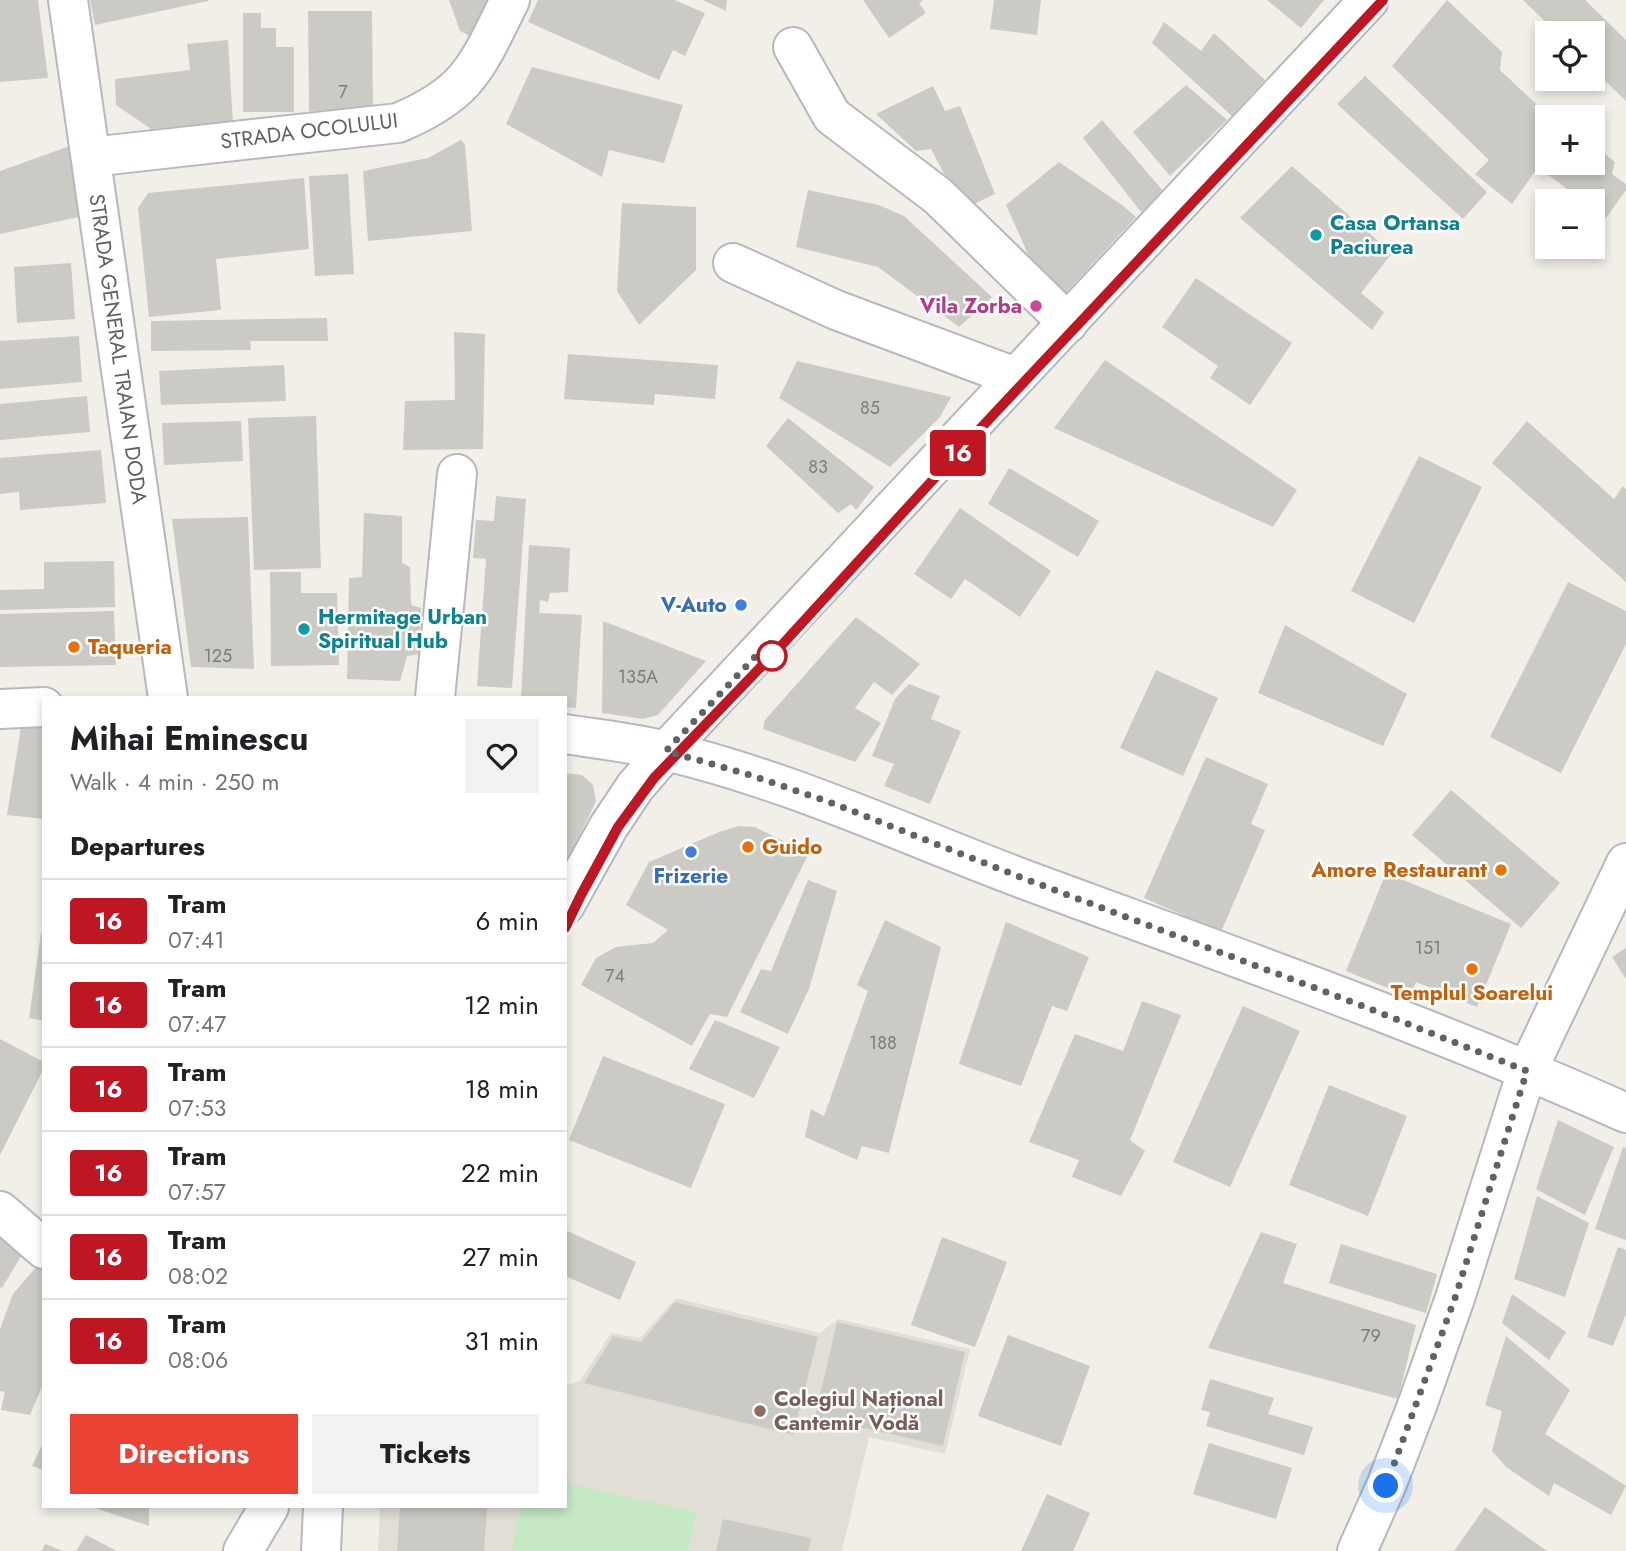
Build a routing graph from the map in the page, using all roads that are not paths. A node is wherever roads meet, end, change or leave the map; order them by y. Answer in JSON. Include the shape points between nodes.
{"nodes":[{"id":1,"x":68,"y":0,"type":"edge"},
{"id":2,"x":510,"y":0,"type":"edge"},
{"id":3,"x":1369,"y":0,"type":"edge"},
{"id":4,"x":793,"y":47,"type":"dead end"},
{"id":5,"x":91,"y":157,"type":"junction"},
{"id":6,"x":733,"y":263,"type":"dead end"},
{"id":7,"x":1068,"y":323,"type":"junction"},
{"id":8,"x":1015,"y":377,"type":"junction"},
{"id":9,"x":457,"y":474,"type":"dead end"},
{"id":10,"x":168,"y":696,"type":"edge"},
{"id":11,"x":435,"y":696,"type":"edge"},
{"id":12,"x":42,"y":707,"type":"edge"},
{"id":13,"x":0,"y":709,"type":"edge"},
{"id":14,"x":567,"y":734,"type":"edge"},
{"id":15,"x":666,"y":751,"type":"junction"},
{"id":16,"x":1626,"y":863,"type":"edge"},
{"id":17,"x":567,"y":902,"type":"edge"},
{"id":18,"x":1527,"y":1071,"type":"junction"},
{"id":19,"x":1626,"y":1114,"type":"edge"},
{"id":20,"x":0,"y":1211,"type":"edge"},
{"id":21,"x":42,"y":1247,"type":"edge"},
{"id":22,"x":268,"y":1508,"type":"edge"},
{"id":23,"x":323,"y":1508,"type":"edge"},
{"id":24,"x":243,"y":1551,"type":"edge"},
{"id":25,"x":321,"y":1551,"type":"edge"},
{"id":26,"x":1357,"y":1551,"type":"edge"}],
"edges":[{"from":1,"to":5,"type":"street","name":"STRADA GENERAL TRAIAN DODA"},
{"from":2,"to":5,"type":"street","name":"STRADA OCOLULUI","via":[[470,76],[449,96],[398,122]]},
{"from":3,"to":7,"type":"street"},
{"from":4,"to":7,"type":"street","via":[[832,116],[938,196]]},
{"from":5,"to":10,"type":"street","name":"STRADA GENERAL TRAIAN DODA"},
{"from":6,"to":8,"type":"street","via":[[836,310]]},
{"from":7,"to":8,"type":"street"},
{"from":8,"to":15,"type":"street"},
{"from":9,"to":11,"type":"street"},
{"from":12,"to":13,"type":"street"},
{"from":14,"to":15,"type":"street"},
{"from":15,"to":17,"type":"street","via":[[635,787]]},
{"from":15,"to":18,"type":"street","via":[[832,803]]},
{"from":16,"to":18,"type":"street"},
{"from":18,"to":19,"type":"street"},
{"from":18,"to":26,"type":"street","via":[[1418,1404]]},
{"from":20,"to":21,"type":"street"},
{"from":22,"to":24,"type":"street"},
{"from":23,"to":25,"type":"street"}]}
